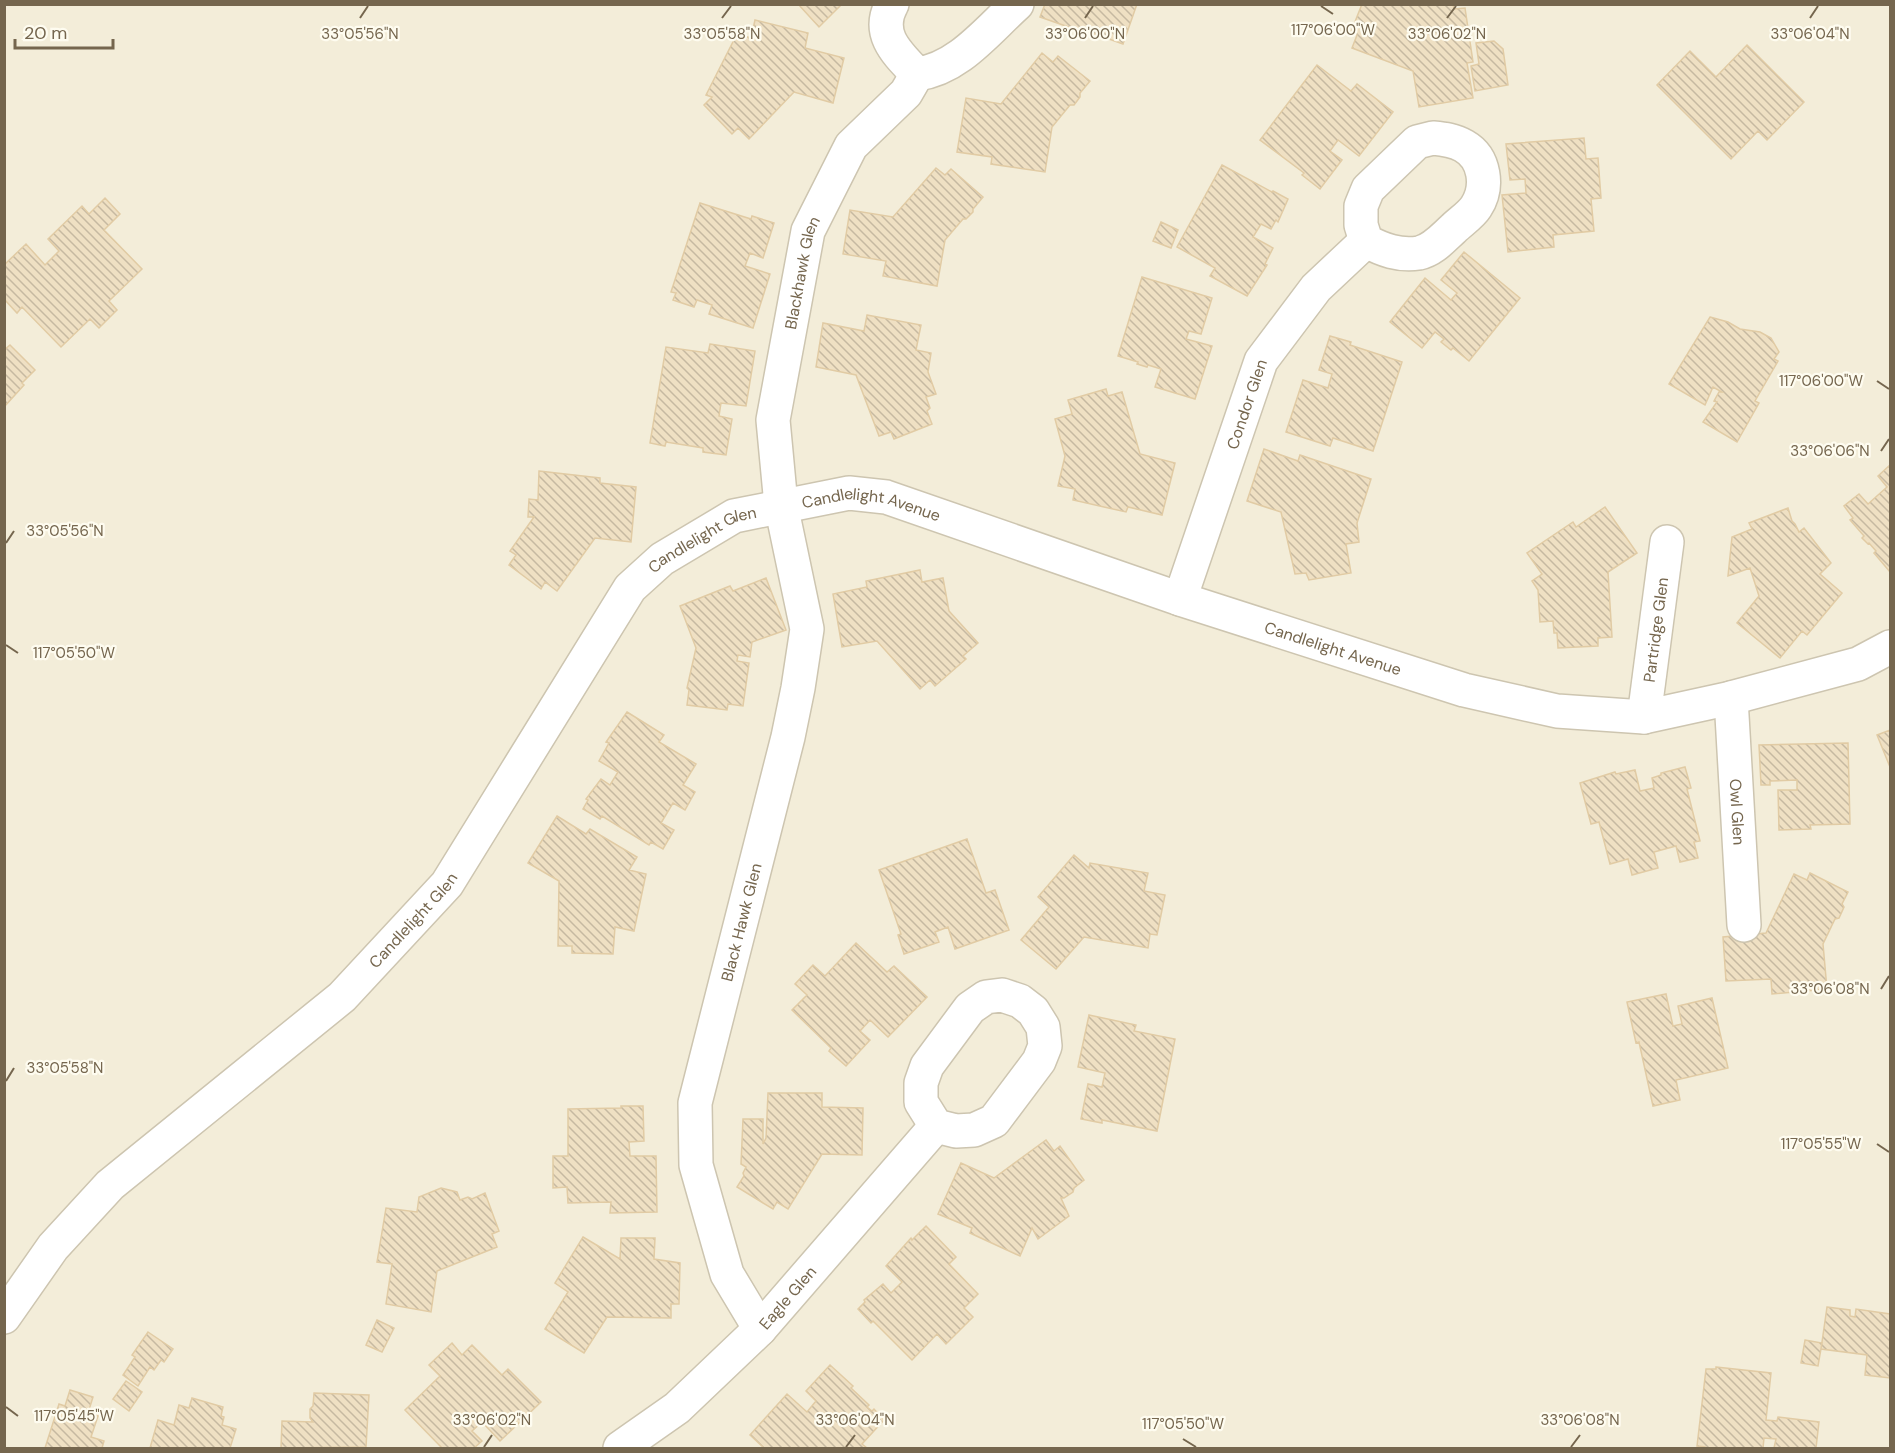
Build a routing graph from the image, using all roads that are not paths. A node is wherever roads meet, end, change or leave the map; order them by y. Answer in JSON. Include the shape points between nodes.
{"nodes":[{"id":1,"x":892,"y":4,"type":"edge"},
{"id":2,"x":1017,"y":4,"type":"edge"},
{"id":3,"x":917,"y":74,"type":"junction"},
{"id":4,"x":1366,"y":241,"type":"dead end"},
{"id":5,"x":781,"y":506,"type":"junction"},
{"id":6,"x":1667,"y":542,"type":"dead end"},
{"id":7,"x":1180,"y":599,"type":"junction"},
{"id":8,"x":1890,"y":647,"type":"edge"},
{"id":9,"x":1731,"y":698,"type":"junction"},
{"id":10,"x":1644,"y":717,"type":"junction"},
{"id":11,"x":1744,"y":925,"type":"dead end"},
{"id":12,"x":936,"y":1126,"type":"dead end"},
{"id":13,"x":4,"y":1317,"type":"edge"},
{"id":14,"x":760,"y":1329,"type":"junction"},
{"id":15,"x":620,"y":1449,"type":"edge"}],
"edges":[{"from":1,"to":3,"type":"street","via":[[886,27],[889,42]]},
{"from":2,"to":3,"type":"street","via":[[954,61],[933,72]]},
{"from":3,"to":5,"type":"street","name":"Blackhawk Glen","via":[[906,93],[851,146],[808,231],[773,420]]},
{"from":4,"to":7,"type":"street","name":"Condor Glen","via":[[1316,288],[1261,361]]},
{"from":5,"to":7,"type":"street","name":"Candlelight Avenue","via":[[849,493],[886,497]]},
{"from":5,"to":13,"type":"street","name":"Candlelight Glen","via":[[734,516],[662,559],[630,588],[447,884],[342,998],[110,1185],[53,1247]]},
{"from":5,"to":14,"type":"street","name":"Black Hawk Glen","via":[[807,629],[785,748],[695,1103],[696,1165],[727,1274]]},
{"from":6,"to":10,"type":"street","name":"Partridge Glen"},
{"from":7,"to":10,"type":"street","name":"Candlelight Avenue","via":[[1464,690],[1557,711]]},
{"from":8,"to":9,"type":"street","name":"Candlelight Avenue","via":[[1858,664]]},
{"from":9,"to":10,"type":"street","name":"Candlelight Avenue"},
{"from":9,"to":11,"type":"street","name":"Owl Glen"},
{"from":12,"to":14,"type":"street","name":"Eagle Glen"},
{"from":14,"to":15,"type":"street","name":"Eagle Glen","via":[[677,1408]]}]}
